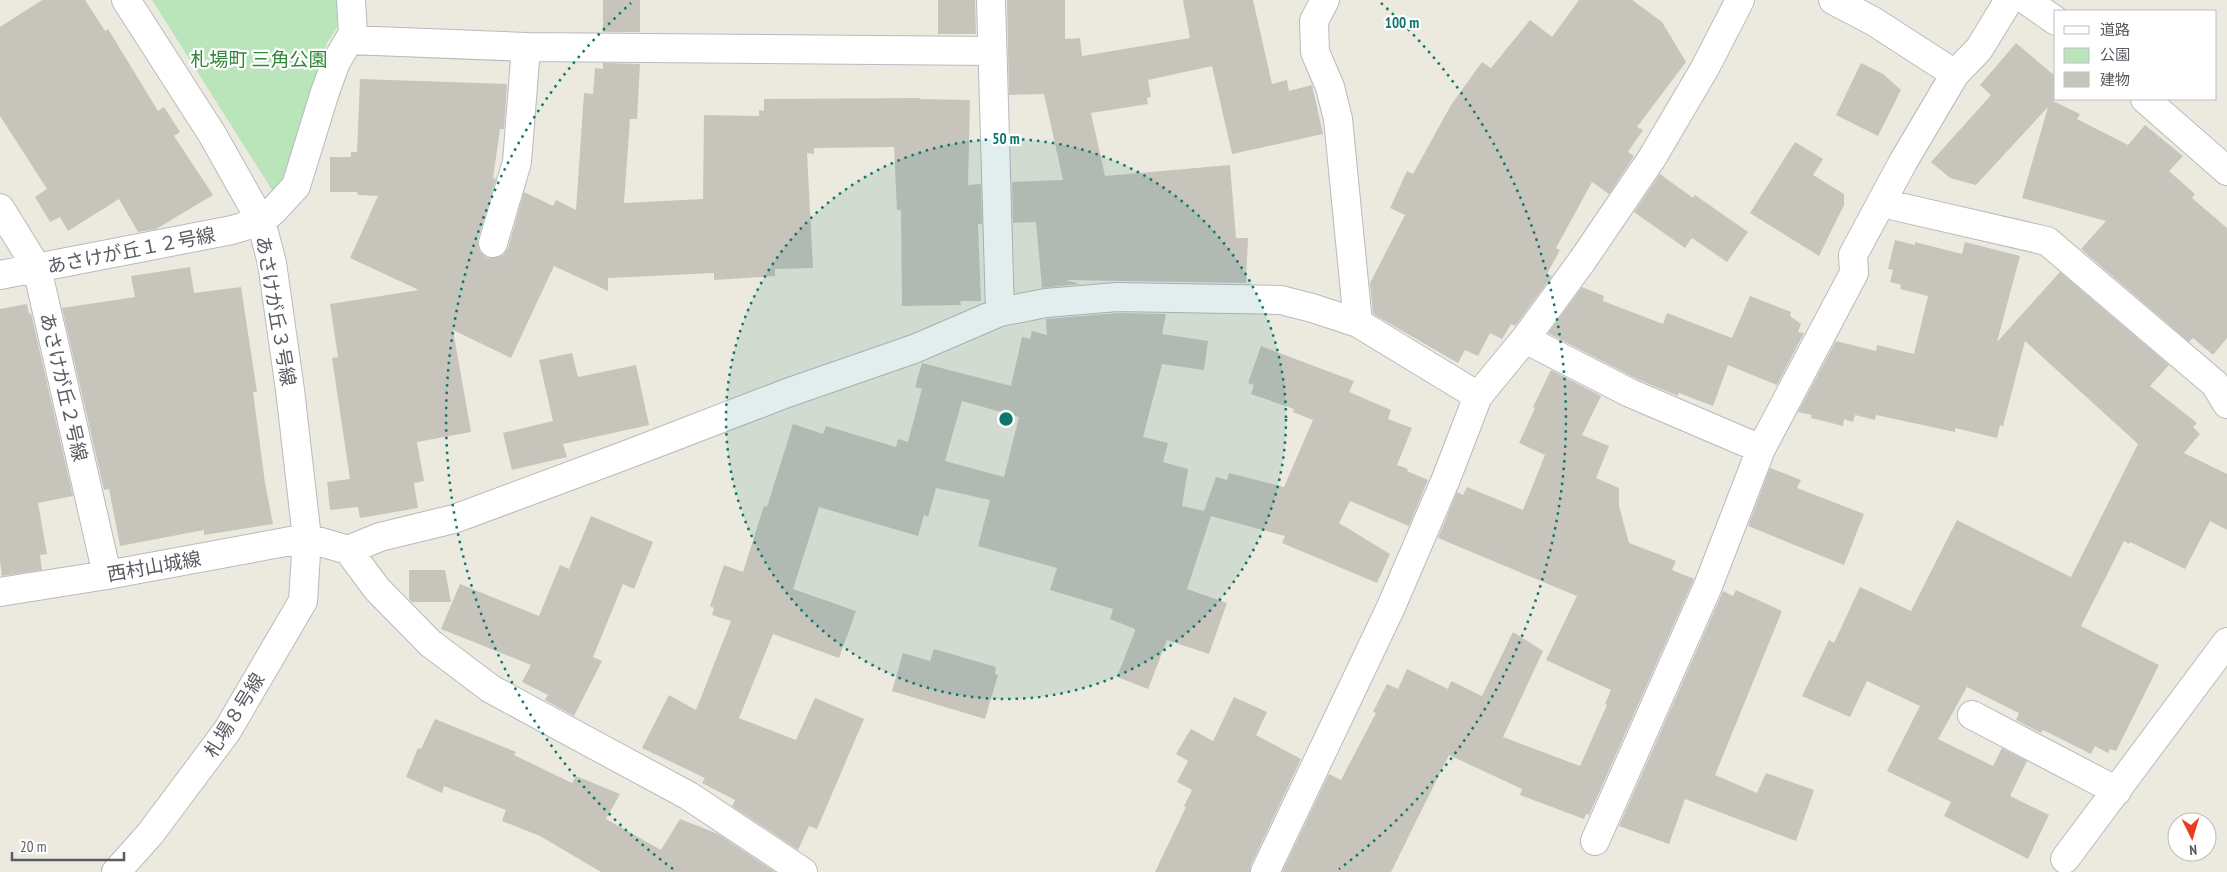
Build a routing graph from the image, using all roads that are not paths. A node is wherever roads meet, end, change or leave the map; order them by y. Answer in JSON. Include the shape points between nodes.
{"nodes":[{"id":1,"x":126,"y":0,"type":"edge"},
{"id":2,"x":351,"y":0,"type":"edge"},
{"id":3,"x":991,"y":0,"type":"edge"},
{"id":4,"x":1325,"y":0,"type":"edge"},
{"id":5,"x":1740,"y":0,"type":"edge"},
{"id":6,"x":1833,"y":0,"type":"edge"},
{"id":7,"x":2009,"y":0,"type":"edge"},
{"id":8,"x":2026,"y":0,"type":"edge"},
{"id":9,"x":2054,"y":20,"type":"edge"},
{"id":10,"x":350,"y":40,"type":"junction"},
{"id":11,"x":526,"y":47,"type":"junction"},
{"id":12,"x":992,"y":52,"type":"junction"},
{"id":13,"x":1956,"y":74,"type":"junction"},
{"id":14,"x":2146,"y":100,"type":"edge"},
{"id":15,"x":2227,"y":170,"type":"edge"},
{"id":16,"x":1882,"y":203,"type":"junction"},
{"id":17,"x":0,"y":208,"type":"edge"},
{"id":18,"x":260,"y":221,"type":"junction"},
{"id":19,"x":493,"y":243,"type":"dead end"},
{"id":20,"x":36,"y":268,"type":"junction"},
{"id":21,"x":0,"y":275,"type":"edge"},
{"id":22,"x":1000,"y":312,"type":"junction"},
{"id":23,"x":1358,"y":323,"type":"junction"},
{"id":24,"x":1525,"y":340,"type":"junction"},
{"id":25,"x":1478,"y":396,"type":"junction"},
{"id":26,"x":2227,"y":404,"type":"edge"},
{"id":27,"x":1761,"y":449,"type":"junction"},
{"id":28,"x":307,"y":538,"type":"junction"},
{"id":29,"x":348,"y":550,"type":"junction"},
{"id":30,"x":107,"y":575,"type":"junction"},
{"id":31,"x":0,"y":592,"type":"edge"},
{"id":32,"x":2227,"y":642,"type":"edge"},
{"id":33,"x":1972,"y":715,"type":"dead end"},
{"id":34,"x":2117,"y":791,"type":"junction"},
{"id":35,"x":1595,"y":841,"type":"dead end"},
{"id":36,"x":2065,"y":859,"type":"dead end"},
{"id":37,"x":116,"y":872,"type":"edge"},
{"id":38,"x":802,"y":872,"type":"edge"},
{"id":39,"x":1265,"y":872,"type":"edge"}],
"edges":[{"from":1,"to":18,"type":"street","name":"あさけが丘３号線","via":[[212,134]]},
{"from":2,"to":10,"type":"street","via":[[353,32]]},
{"from":3,"to":12,"type":"street"},
{"from":4,"to":23,"type":"street","via":[[1314,21],[1316,52],[1338,119]]},
{"from":5,"to":24,"type":"street","via":[[1705,68],[1652,158]]},
{"from":6,"to":13,"type":"street","via":[[1873,21]]},
{"from":7,"to":13,"type":"street","via":[[1979,49]]},
{"from":8,"to":9,"type":"street"},
{"from":10,"to":11,"type":"street"},
{"from":10,"to":18,"type":"street","via":[[336,62],[296,186]]},
{"from":11,"to":12,"type":"street"},
{"from":11,"to":19,"type":"street","via":[[517,162]]},
{"from":12,"to":22,"type":"street"},
{"from":13,"to":16,"type":"street"},
{"from":14,"to":15,"type":"street"},
{"from":16,"to":26,"type":"street","via":[[2047,241],[2215,384]]},
{"from":16,"to":27,"type":"street","via":[[1853,255],[1854,273]]},
{"from":17,"to":20,"type":"street","name":"あさけが丘２号線"},
{"from":18,"to":20,"type":"street","name":"あさけが丘１２号線","via":[[232,230]]},
{"from":18,"to":28,"type":"street","name":"あさけが丘３号線","via":[[272,263]]},
{"from":20,"to":21,"type":"street","name":"あさけが丘１２号線"},
{"from":20,"to":30,"type":"street","name":"あさけが丘２号線"},
{"from":22,"to":23,"type":"street","via":[[1046,303],[1117,297],[1281,300]]},
{"from":22,"to":29,"type":"street","via":[[914,349],[463,515],[380,537]]},
{"from":23,"to":25,"type":"street"},
{"from":24,"to":25,"type":"street"},
{"from":24,"to":27,"type":"street","via":[[1630,393]]},
{"from":25,"to":39,"type":"street","via":[[1391,607]]},
{"from":27,"to":35,"type":"street","via":[[1708,586]]},
{"from":28,"to":29,"type":"street"},
{"from":28,"to":30,"type":"street","name":"西村山城線"},
{"from":28,"to":37,"type":"street","name":"札場８号線","via":[[303,601],[227,731],[162,818]]},
{"from":29,"to":38,"type":"street","via":[[377,589],[430,643],[491,688],[689,796]]},
{"from":30,"to":31,"type":"street","name":"西村山城線"},
{"from":32,"to":34,"type":"street"},
{"from":33,"to":34,"type":"street"},
{"from":34,"to":36,"type":"street"}]}
